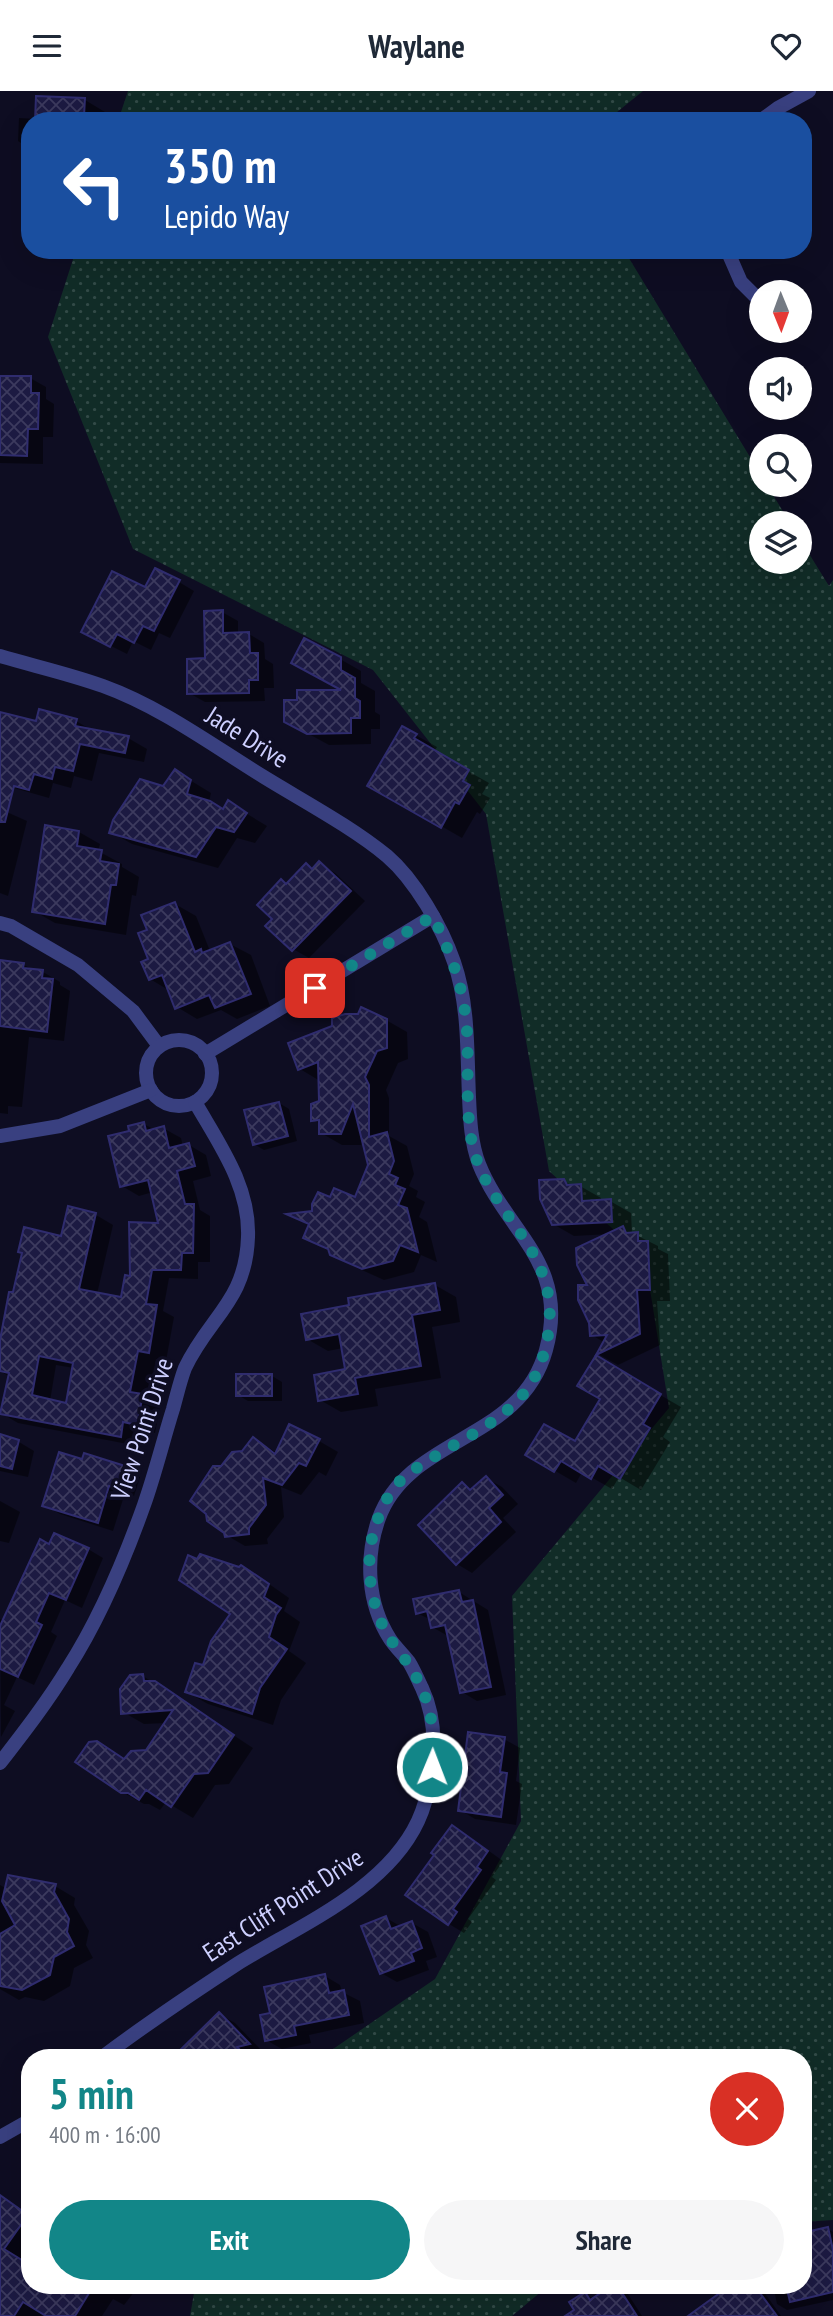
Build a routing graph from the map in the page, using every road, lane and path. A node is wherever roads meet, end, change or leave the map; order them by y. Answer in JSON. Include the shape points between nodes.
{"nodes":[{"id":1,"x":809,"y":91,"type":"edge"},
{"id":2,"x":772,"y":112,"type":"edge"},
{"id":3,"x":731,"y":259,"type":"edge"},
{"id":4,"x":749,"y":290,"type":"edge"},
{"id":5,"x":0,"y":656,"type":"edge"},
{"id":6,"x":433,"y":916,"type":"junction"},
{"id":7,"x":0,"y":923,"type":"edge"},
{"id":8,"x":159,"y":1046,"type":"junction"},
{"id":9,"x":205,"y":1053,"type":"junction"},
{"id":10,"x":150,"y":1090,"type":"junction"},
{"id":11,"x":195,"y":1102,"type":"junction"},
{"id":12,"x":0,"y":1136,"type":"edge"},
{"id":13,"x":434,"y":1748,"type":"joint"},
{"id":14,"x":0,"y":1763,"type":"edge"},
{"id":15,"x":113,"y":2049,"type":"edge"},
{"id":16,"x":21,"y":2126,"type":"edge"},
{"id":17,"x":0,"y":2137,"type":"edge"}],
"edges":[{"from":1,"to":2,"type":"street"},
{"from":3,"to":4,"type":"street"},
{"from":5,"to":6,"type":"street","name":"Jade Drive","via":[[105,687],[167,716],[389,857]]},
{"from":6,"to":9,"type":"street"},
{"from":6,"to":13,"type":"street","name":"Jade Drive","via":[[454,962],[462,995],[472,1143],[481,1169],[541,1267],[550,1324],[546,1352],[516,1403],[396,1486],[371,1543],[370,1576],[376,1608],[425,1695]]},
{"from":7,"to":8,"type":"street","via":[[78,965],[133,1011]]},
{"from":8,"to":9,"type":"street","via":[[184,1040]]},
{"from":8,"to":10,"type":"street","via":[[146,1065]]},
{"from":9,"to":11,"type":"street","via":[[212,1073],[210,1084]]},
{"from":10,"to":11,"type":"street","via":[[168,1104]]},
{"from":10,"to":12,"type":"street","via":[[60,1126]]},
{"from":11,"to":14,"type":"street","name":"View Point Drive","via":[[236,1173],[246,1205],[246,1265],[234,1297],[184,1370],[144,1503],[97,1616],[68,1668]]},
{"from":13,"to":15,"type":"street","name":"East Cliff Point Drive","via":[[418,1820],[380,1873]]},
{"from":16,"to":17,"type":"street"}]}
